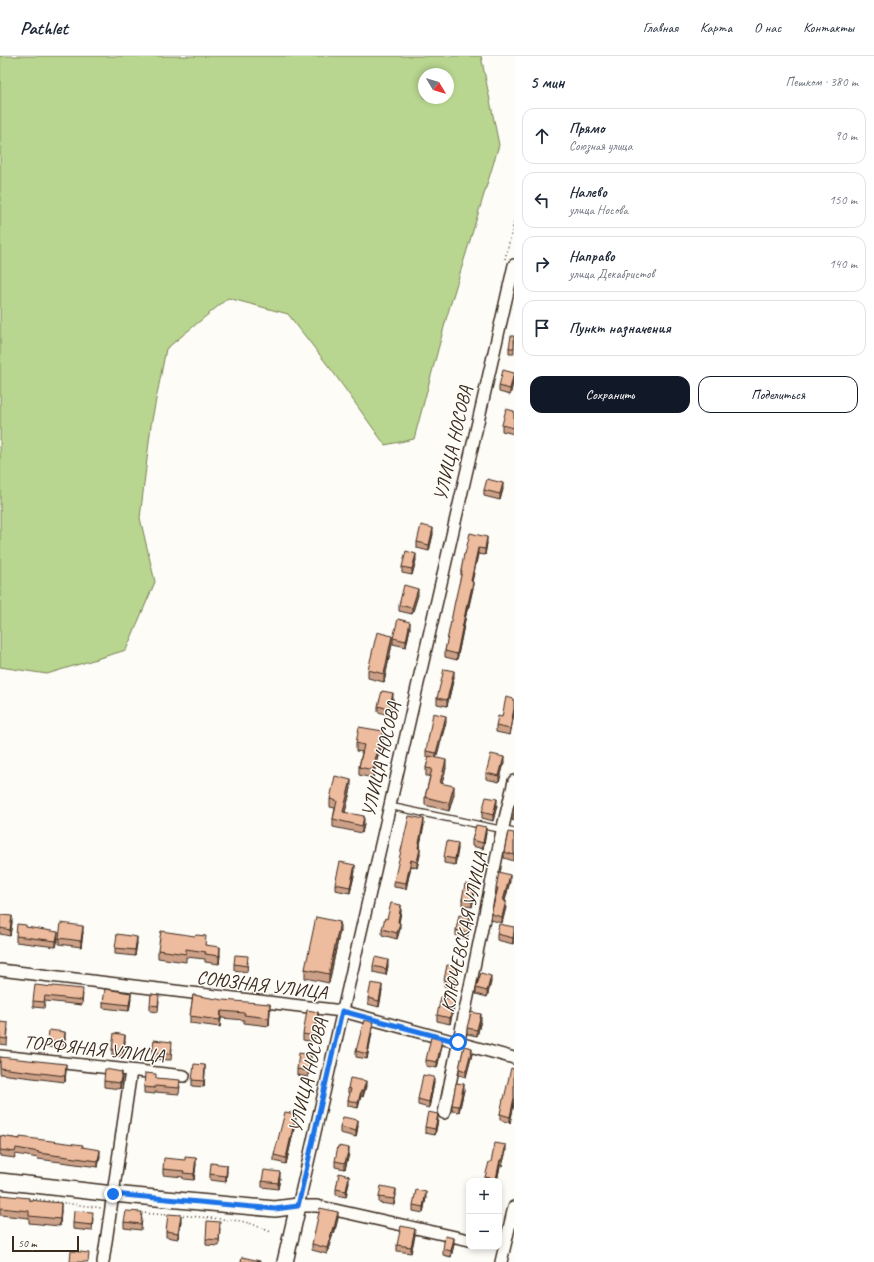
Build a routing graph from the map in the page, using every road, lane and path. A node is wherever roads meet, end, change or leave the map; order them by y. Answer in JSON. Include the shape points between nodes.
{"nodes":[{"id":1,"x":514,"y":265,"type":"edge"},
{"id":2,"x":514,"y":781,"type":"edge"},
{"id":3,"x":389,"y":806,"type":"junction"},
{"id":4,"x":502,"y":830,"type":"junction"},
{"id":5,"x":514,"y":832,"type":"edge"},
{"id":6,"x":0,"y":970,"type":"edge"},
{"id":7,"x":342,"y":1011,"type":"junction"},
{"id":8,"x":458,"y":1042,"type":"junction"},
{"id":9,"x":0,"y":1056,"type":"edge"},
{"id":10,"x":514,"y":1058,"type":"edge"},
{"id":11,"x":131,"y":1071,"type":"junction"},
{"id":12,"x":184,"y":1076,"type":"dead end"},
{"id":13,"x":444,"y":1113,"type":"dead end"},
{"id":14,"x":0,"y":1181,"type":"edge"},
{"id":15,"x":113,"y":1194,"type":"junction"},
{"id":16,"x":28,"y":1198,"type":"edge"},
{"id":17,"x":298,"y":1206,"type":"junction"},
{"id":18,"x":514,"y":1207,"type":"edge"},
{"id":19,"x":110,"y":1210,"type":"junction"},
{"id":20,"x":140,"y":1213,"type":"edge"},
{"id":21,"x":172,"y":1215,"type":"edge"},
{"id":22,"x":179,"y":1216,"type":"edge"},
{"id":23,"x":271,"y":1232,"type":"dead end"},
{"id":24,"x":466,"y":1239,"type":"edge"},
{"id":25,"x":502,"y":1245,"type":"edge"},
{"id":26,"x":501,"y":1250,"type":"edge"},
{"id":27,"x":288,"y":1258,"type":"edge"},
{"id":28,"x":102,"y":1262,"type":"edge"},
{"id":29,"x":501,"y":1262,"type":"edge"}],
"edges":[{"from":1,"to":3,"type":"street","name":"УЛИЦА НОСОВА"},
{"from":2,"to":4,"type":"street","name":"КЛЮЧЕВСКАЯ УЛИЦА"},
{"from":3,"to":4,"type":"lane"},
{"from":3,"to":7,"type":"street","name":"УЛИЦА НОСОВА"},
{"from":4,"to":5,"type":"lane"},
{"from":4,"to":8,"type":"street","name":"КЛЮЧЕВСКАЯ УЛИЦА"},
{"from":6,"to":7,"type":"street","name":"СОЮЗНАЯ УЛИЦА"},
{"from":7,"to":8,"type":"street","name":"СОЮЗНАЯ УЛИЦА"},
{"from":7,"to":17,"type":"street","name":"УЛИЦА НОСОВА"},
{"from":8,"to":10,"type":"street","name":"СОЮЗНАЯ УЛИЦА"},
{"from":8,"to":13,"type":"street","name":"КЛЮЧЕВСКАЯ УЛИЦА"},
{"from":9,"to":11,"type":"street","name":"ТОРФЯНАЯ УЛИЦА"},
{"from":11,"to":12,"type":"street","name":"ТОРФЯНАЯ УЛИЦА"},
{"from":11,"to":15,"type":"street"},
{"from":14,"to":15,"type":"street"},
{"from":15,"to":17,"type":"street","via":[[275,1209]]},
{"from":15,"to":19,"type":"street"},
{"from":16,"to":19,"type":"path"},
{"from":17,"to":24,"type":"street","via":[[317,1206]]},
{"from":17,"to":27,"type":"street","name":"УЛИЦА НОСОВА"},
{"from":18,"to":25,"type":"street"},
{"from":19,"to":28,"type":"street"},
{"from":20,"to":21,"type":"path"},
{"from":22,"to":23,"type":"path","via":[[241,1221]]},
{"from":26,"to":29,"type":"street"}]}
